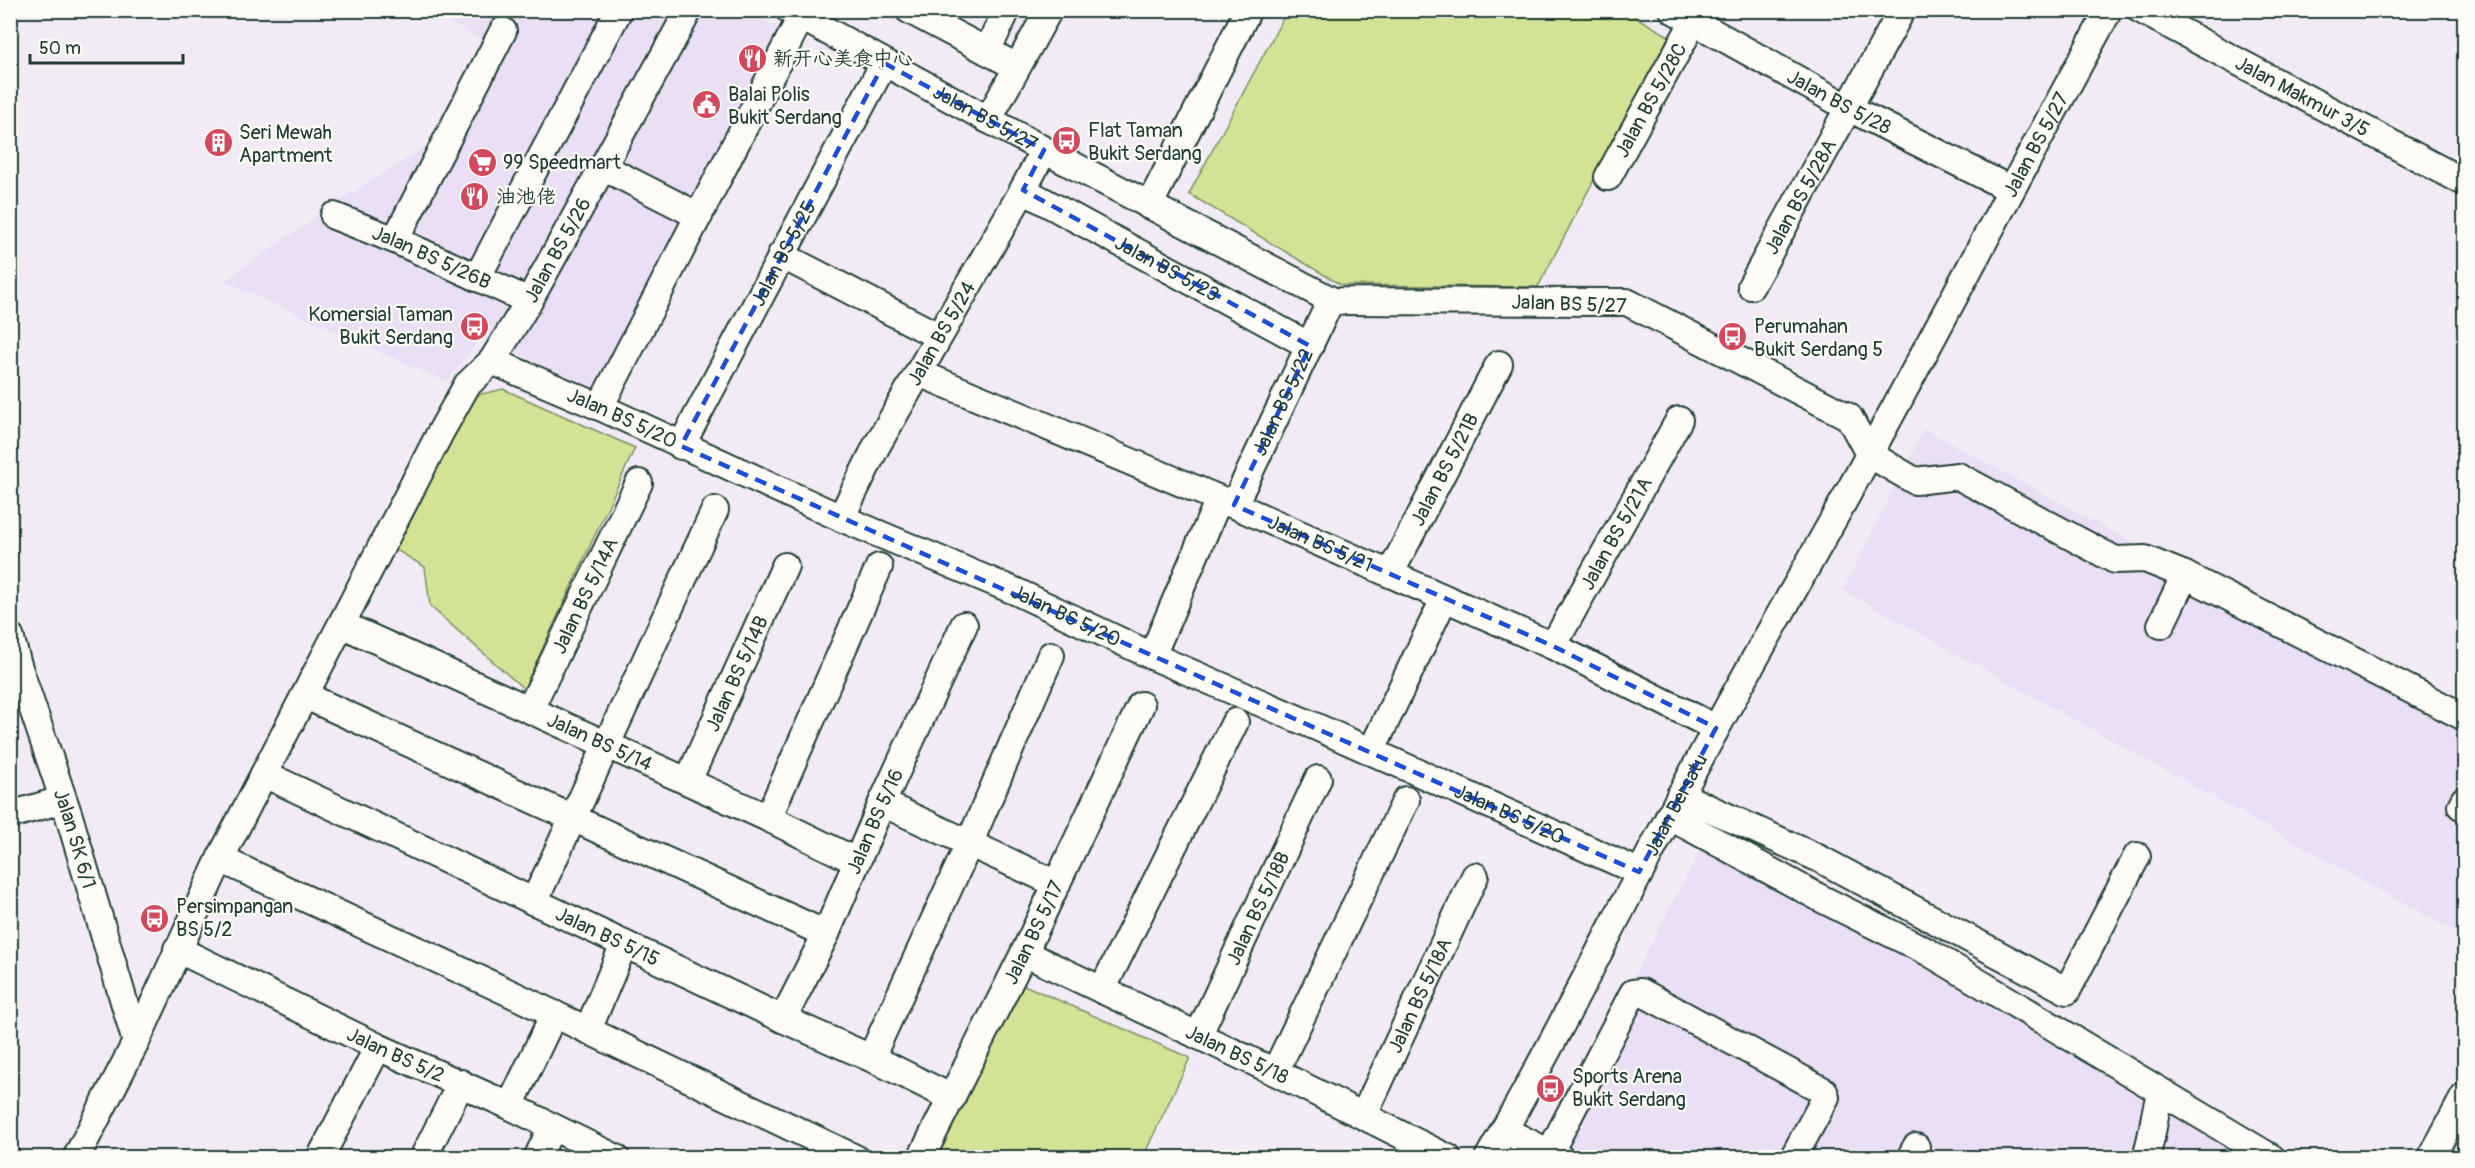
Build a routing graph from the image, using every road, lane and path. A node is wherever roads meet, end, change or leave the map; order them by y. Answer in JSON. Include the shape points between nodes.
{"nodes":[{"id":1,"x":619,"y":10,"type":"edge"},
{"id":2,"x":689,"y":10,"type":"edge"},
{"id":3,"x":909,"y":10,"type":"edge"},
{"id":4,"x":1007,"y":10,"type":"edge"},
{"id":5,"x":1049,"y":10,"type":"edge"},
{"id":6,"x":1248,"y":10,"type":"edge"},
{"id":7,"x":1902,"y":10,"type":"edge"},
{"id":8,"x":2109,"y":10,"type":"edge"},
{"id":9,"x":2141,"y":10,"type":"edge"},
{"id":10,"x":795,"y":14,"type":"edge"},
{"id":11,"x":1689,"y":14,"type":"edge"},
{"id":12,"x":503,"y":31,"type":"dead end"},
{"id":13,"x":987,"y":51,"type":"junction"},
{"id":14,"x":884,"y":63,"type":"junction"},
{"id":15,"x":1017,"y":67,"type":"junction"},
{"id":16,"x":1849,"y":108,"type":"junction"},
{"id":17,"x":988,"y":120,"type":"junction"},
{"id":18,"x":1044,"y":150,"type":"junction"},
{"id":19,"x":603,"y":167,"type":"junction"},
{"id":20,"x":1608,"y":177,"type":"dead end"},
{"id":21,"x":2464,"y":182,"type":"edge"},
{"id":22,"x":2010,"y":189,"type":"junction"},
{"id":23,"x":1023,"y":190,"type":"junction"},
{"id":24,"x":1149,"y":206,"type":"junction"},
{"id":25,"x":334,"y":216,"type":"dead end"},
{"id":26,"x":699,"y":216,"type":"junction"},
{"id":27,"x":395,"y":240,"type":"junction"},
{"id":28,"x":781,"y":255,"type":"junction"},
{"id":29,"x":477,"y":278,"type":"junction"},
{"id":30,"x":1751,"y":286,"type":"dead end"},
{"id":31,"x":1331,"y":300,"type":"junction"},
{"id":32,"x":530,"y":301,"type":"junction"},
{"id":33,"x":938,"y":336,"type":"junction"},
{"id":34,"x":1310,"y":346,"type":"junction"},
{"id":35,"x":492,"y":362,"type":"junction"},
{"id":36,"x":1500,"y":364,"type":"dead end"},
{"id":37,"x":920,"y":373,"type":"junction"},
{"id":38,"x":600,"y":407,"type":"junction"},
{"id":39,"x":1679,"y":420,"type":"dead end"},
{"id":40,"x":681,"y":446,"type":"junction"},
{"id":41,"x":1869,"y":454,"type":"junction"},
{"id":42,"x":639,"y":483,"type":"dead end"},
{"id":43,"x":1227,"y":502,"type":"junction"},
{"id":44,"x":715,"y":510,"type":"dead end"},
{"id":45,"x":841,"y":518,"type":"junction"},
{"id":46,"x":785,"y":566,"type":"dead end"},
{"id":47,"x":879,"y":567,"type":"dead end"},
{"id":48,"x":1389,"y":574,"type":"junction"},
{"id":49,"x":2185,"y":575,"type":"junction"},
{"id":50,"x":1443,"y":598,"type":"junction"},
{"id":51,"x":343,"y":625,"type":"junction"},
{"id":52,"x":964,"y":625,"type":"dead end"},
{"id":53,"x":2161,"y":625,"type":"dead end"},
{"id":54,"x":10,"y":636,"type":"edge"},
{"id":55,"x":1553,"y":646,"type":"junction"},
{"id":56,"x":1051,"y":655,"type":"dead end"},
{"id":57,"x":1152,"y":656,"type":"junction"},
{"id":58,"x":306,"y":696,"type":"junction"},
{"id":59,"x":1142,"y":705,"type":"dead end"},
{"id":60,"x":530,"y":709,"type":"junction"},
{"id":61,"x":2464,"y":717,"type":"edge"},
{"id":62,"x":1235,"y":722,"type":"dead end"},
{"id":63,"x":1716,"y":728,"type":"junction"},
{"id":64,"x":607,"y":744,"type":"junction"},
{"id":65,"x":1371,"y":752,"type":"junction"},
{"id":66,"x":264,"y":774,"type":"junction"},
{"id":67,"x":1318,"y":779,"type":"dead end"},
{"id":68,"x":688,"y":781,"type":"junction"},
{"id":69,"x":62,"y":800,"type":"junction"},
{"id":70,"x":1406,"y":800,"type":"dead end"},
{"id":71,"x":882,"y":803,"type":"junction"},
{"id":72,"x":1675,"y":806,"type":"junction"},
{"id":73,"x":10,"y":815,"type":"edge"},
{"id":74,"x":573,"y":818,"type":"junction"},
{"id":75,"x":768,"y":818,"type":"junction"},
{"id":76,"x":969,"y":844,"type":"junction"},
{"id":77,"x":2137,"y":856,"type":"dead end"},
{"id":78,"x":220,"y":859,"type":"junction"},
{"id":79,"x":856,"y":861,"type":"junction"},
{"id":80,"x":1639,"y":872,"type":"junction"},
{"id":81,"x":1475,"y":876,"type":"dead end"},
{"id":82,"x":1057,"y":885,"type":"junction"},
{"id":83,"x":534,"y":902,"type":"junction"},
{"id":84,"x":826,"y":934,"type":"junction"},
{"id":85,"x":624,"y":944,"type":"junction"},
{"id":86,"x":177,"y":949,"type":"junction"},
{"id":87,"x":1024,"y":953,"type":"junction"},
{"id":88,"x":1102,"y":990,"type":"junction"},
{"id":89,"x":554,"y":1014,"type":"junction"},
{"id":90,"x":783,"y":1019,"type":"junction"},
{"id":91,"x":588,"y":1030,"type":"junction"},
{"id":92,"x":1198,"y":1036,"type":"junction"},
{"id":93,"x":136,"y":1042,"type":"junction"},
{"id":94,"x":378,"y":1047,"type":"junction"},
{"id":95,"x":871,"y":1058,"type":"junction"},
{"id":96,"x":1275,"y":1072,"type":"junction"},
{"id":97,"x":461,"y":1083,"type":"junction"},
{"id":98,"x":2161,"y":1092,"type":"junction"},
{"id":99,"x":2464,"y":1097,"type":"edge"},
{"id":100,"x":951,"y":1098,"type":"junction"},
{"id":101,"x":510,"y":1106,"type":"junction"},
{"id":102,"x":1364,"y":1115,"type":"junction"},
{"id":103,"x":552,"y":1127,"type":"junction"},
{"id":104,"x":1504,"y":1130,"type":"junction"},
{"id":105,"x":1555,"y":1155,"type":"edge"},
{"id":106,"x":76,"y":1158,"type":"edge"},
{"id":107,"x":320,"y":1158,"type":"edge"},
{"id":108,"x":423,"y":1158,"type":"edge"},
{"id":109,"x":537,"y":1158,"type":"edge"},
{"id":110,"x":616,"y":1158,"type":"edge"},
{"id":111,"x":855,"y":1158,"type":"edge"},
{"id":112,"x":921,"y":1158,"type":"edge"},
{"id":113,"x":1448,"y":1158,"type":"edge"},
{"id":114,"x":1488,"y":1158,"type":"edge"},
{"id":115,"x":1793,"y":1158,"type":"edge"},
{"id":116,"x":2145,"y":1158,"type":"edge"},
{"id":117,"x":2272,"y":1158,"type":"edge"},
{"id":118,"x":2431,"y":1158,"type":"edge"}],
"edges":[{"from":1,"to":29,"type":"street"},
{"from":2,"to":19,"type":"street","name":"Jalan BS 5/26"},
{"from":3,"to":13,"type":"street"},
{"from":4,"to":13,"type":"street"},
{"from":5,"to":15,"type":"street"},
{"from":6,"to":24,"type":"street"},
{"from":7,"to":16,"type":"street","name":"Jalan BS 5/28A"},
{"from":8,"to":22,"type":"street","name":"Jalan BS 5/27"},
{"from":9,"to":21,"type":"street","name":"Jalan Makmur 3/5"},
{"from":10,"to":14,"type":"street","name":"Jalan BS 5/27"},
{"from":10,"to":26,"type":"street"},
{"from":11,"to":16,"type":"street","name":"Jalan BS 5/28"},
{"from":11,"to":20,"type":"street","name":"Jalan BS 5/28C"},
{"from":12,"to":27,"type":"street"},
{"from":13,"to":15,"type":"street"},
{"from":14,"to":17,"type":"street","name":"Jalan BS 5/27"},
{"from":14,"to":28,"type":"street","name":"Jalan BS 5/25"},
{"from":15,"to":17,"type":"street"},
{"from":16,"to":22,"type":"street","name":"Jalan BS 5/28"},
{"from":16,"to":30,"type":"street","name":"Jalan BS 5/28A"},
{"from":17,"to":18,"type":"street","name":"Jalan BS 5/27"},
{"from":18,"to":23,"type":"street","name":"Jalan BS 5/24"},
{"from":18,"to":24,"type":"street","name":"Jalan BS 5/27"},
{"from":19,"to":26,"type":"street"},
{"from":19,"to":32,"type":"street","name":"Jalan BS 5/26"},
{"from":22,"to":41,"type":"street","name":"Jalan BS 5/27"},
{"from":23,"to":33,"type":"street","name":"Jalan BS 5/24"},
{"from":23,"to":34,"type":"street","name":"Jalan BS 5/23"},
{"from":24,"to":31,"type":"street","name":"Jalan BS 5/27"},
{"from":25,"to":27,"type":"street","name":"Jalan BS 5/26B"},
{"from":26,"to":38,"type":"street"},
{"from":27,"to":29,"type":"street","name":"Jalan BS 5/26B"},
{"from":28,"to":33,"type":"street"},
{"from":28,"to":40,"type":"street","name":"Jalan BS 5/25"},
{"from":29,"to":32,"type":"street","name":"Jalan BS 5/26B"},
{"from":31,"to":34,"type":"street","name":"Jalan BS 5/22"},
{"from":31,"to":41,"type":"street","name":"Jalan BS 5/27","via":[[1627,302],[1849,417]]},
{"from":32,"to":35,"type":"street","name":"Jalan BS 5/26"},
{"from":33,"to":37,"type":"street","name":"Jalan BS 5/24"},
{"from":34,"to":43,"type":"street","name":"Jalan BS 5/22"},
{"from":35,"to":38,"type":"street","name":"Jalan BS 5/20"},
{"from":35,"to":51,"type":"street","name":"Jalan BS 5/26","via":[[467,385]]},
{"from":36,"to":48,"type":"street","name":"Jalan BS 5/21B"},
{"from":37,"to":43,"type":"street","name":"Jalan BS 5/21"},
{"from":37,"to":45,"type":"street","name":"Jalan BS 5/24","via":[[876,447]]},
{"from":38,"to":40,"type":"street","name":"Jalan BS 5/20"},
{"from":39,"to":55,"type":"street","name":"Jalan BS 5/21A"},
{"from":40,"to":45,"type":"street","name":"Jalan BS 5/20"},
{"from":41,"to":49,"type":"street","via":[[1915,481],[1958,476],[2115,560],[2145,560]]},
{"from":41,"to":63,"type":"street","name":"Jalan Bersatu"},
{"from":42,"to":60,"type":"street","name":"Jalan BS 5/14A"},
{"from":43,"to":48,"type":"street","name":"Jalan BS 5/21"},
{"from":43,"to":57,"type":"street","name":"Jalan BS 5/22"},
{"from":44,"to":64,"type":"street"},
{"from":45,"to":57,"type":"street","name":"Jalan BS 5/20","via":[[1017,592]]},
{"from":46,"to":68,"type":"street","name":"Jalan BS 5/14B"},
{"from":47,"to":75,"type":"street"},
{"from":48,"to":50,"type":"street","name":"Jalan BS 5/21"},
{"from":49,"to":53,"type":"street"},
{"from":49,"to":61,"type":"street"},
{"from":50,"to":55,"type":"street","name":"Jalan BS 5/21"},
{"from":50,"to":65,"type":"street"},
{"from":51,"to":58,"type":"street","name":"Jalan BS 5/26"},
{"from":51,"to":60,"type":"street","name":"Jalan BS 5/14"},
{"from":52,"to":71,"type":"street","name":"Jalan BS 5/16"},
{"from":54,"to":69,"type":"street","name":"Jalan SK 6/1"},
{"from":55,"to":63,"type":"street","name":"Jalan BS 5/21"},
{"from":56,"to":76,"type":"street"},
{"from":57,"to":65,"type":"street","name":"Jalan BS 5/20"},
{"from":58,"to":66,"type":"street","name":"Jalan BS 5/26"},
{"from":58,"to":74,"type":"street"},
{"from":59,"to":82,"type":"street","name":"Jalan BS 5/17"},
{"from":60,"to":64,"type":"street","name":"Jalan BS 5/14"},
{"from":62,"to":88,"type":"street"},
{"from":63,"to":72,"type":"street","name":"Jalan Bersatu"},
{"from":64,"to":68,"type":"street","name":"Jalan BS 5/14"},
{"from":64,"to":74,"type":"street"},
{"from":65,"to":80,"type":"street","name":"Jalan BS 5/20"},
{"from":66,"to":78,"type":"street","name":"Jalan BS 5/26"},
{"from":66,"to":83,"type":"street","name":"Jalan BS 5/15"},
{"from":67,"to":92,"type":"street","name":"Jalan BS 5/18B"},
{"from":68,"to":75,"type":"street","name":"Jalan BS 5/14"},
{"from":69,"to":73,"type":"street"},
{"from":69,"to":93,"type":"street","name":"Jalan SK 6/1"},
{"from":70,"to":96,"type":"street"},
{"from":71,"to":76,"type":"street"},
{"from":71,"to":79,"type":"street","name":"Jalan BS 5/16"},
{"from":72,"to":77,"type":"street","via":[[1820,859],[2067,991]]},
{"from":72,"to":80,"type":"street","name":"Jalan Bersatu"},
{"from":72,"to":98,"type":"street","via":[[1820,898],[1928,952]]},
{"from":74,"to":83,"type":"street"},
{"from":74,"to":84,"type":"street"},
{"from":75,"to":79,"type":"street","name":"Jalan BS 5/14"},
{"from":76,"to":82,"type":"street"},
{"from":76,"to":95,"type":"street"},
{"from":78,"to":86,"type":"street","name":"Jalan BS 5/26"},
{"from":78,"to":89,"type":"street"},
{"from":79,"to":84,"type":"street","name":"Jalan BS 5/16"},
{"from":80,"to":104,"type":"street","name":"Jalan Bersatu"},
{"from":81,"to":102,"type":"street","name":"Jalan BS 5/18A"},
{"from":82,"to":87,"type":"street","name":"Jalan BS 5/17"},
{"from":83,"to":85,"type":"street","name":"Jalan BS 5/15"},
{"from":84,"to":90,"type":"street","name":"Jalan BS 5/16"},
{"from":85,"to":90,"type":"street","name":"Jalan BS 5/15"},
{"from":85,"to":91,"type":"street"},
{"from":86,"to":93,"type":"street","name":"Jalan BS 5/26"},
{"from":86,"to":94,"type":"street","name":"Jalan BS 5/2"},
{"from":87,"to":88,"type":"street","name":"Jalan BS 5/18"},
{"from":87,"to":100,"type":"street","name":"Jalan BS 5/17"},
{"from":88,"to":92,"type":"street","name":"Jalan BS 5/18"},
{"from":89,"to":91,"type":"street"},
{"from":89,"to":101,"type":"street"},
{"from":90,"to":95,"type":"street","name":"Jalan BS 5/15"},
{"from":91,"to":111,"type":"street"},
{"from":92,"to":96,"type":"street","name":"Jalan BS 5/18"},
{"from":93,"to":106,"type":"street","name":"Jalan BS 5/26"},
{"from":94,"to":97,"type":"street","name":"Jalan BS 5/2"},
{"from":94,"to":107,"type":"street"},
{"from":95,"to":100,"type":"street","name":"Jalan BS 5/15"},
{"from":96,"to":102,"type":"street","name":"Jalan BS 5/18"},
{"from":97,"to":101,"type":"street","name":"Jalan BS 5/2"},
{"from":97,"to":108,"type":"street"},
{"from":98,"to":116,"type":"street"},
{"from":98,"to":117,"type":"street"},
{"from":99,"to":118,"type":"street"},
{"from":100,"to":112,"type":"street","name":"Jalan BS 5/17"},
{"from":101,"to":103,"type":"street","name":"Jalan BS 5/2"},
{"from":102,"to":113,"type":"street","name":"Jalan BS 5/18"},
{"from":103,"to":109,"type":"street"},
{"from":103,"to":110,"type":"street","name":"Jalan BS 5/2"},
{"from":104,"to":105,"type":"street"},
{"from":104,"to":114,"type":"street","name":"Jalan Bersatu"},
{"from":105,"to":115,"type":"street","via":[[1633,993],[1641,992],[1824,1091],[1826,1097]]}]}
